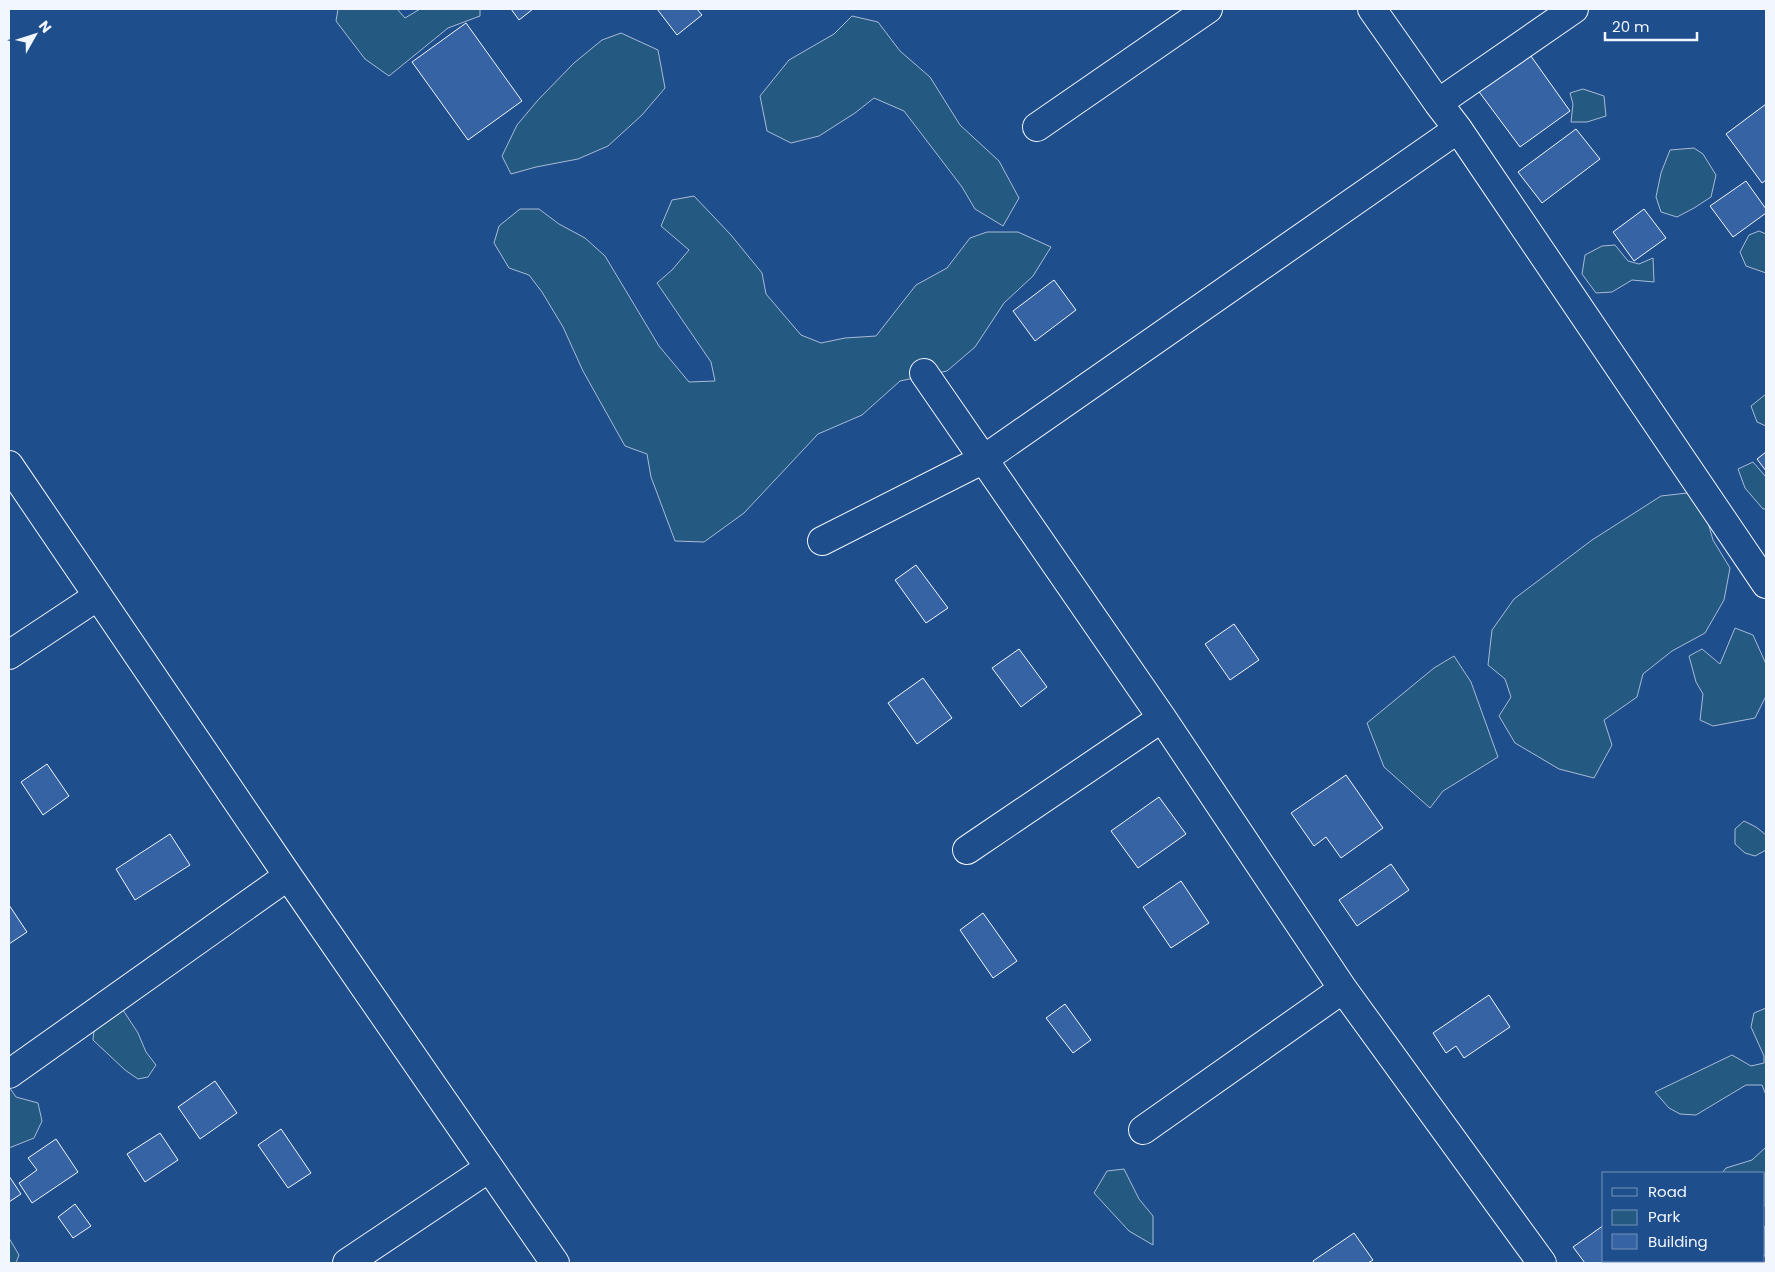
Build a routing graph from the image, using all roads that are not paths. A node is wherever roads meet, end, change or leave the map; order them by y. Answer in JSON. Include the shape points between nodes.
{"nodes":[{"id":1,"x":1208,"y":9,"type":"edge"},
{"id":2,"x":1372,"y":9,"type":"edge"},
{"id":3,"x":1574,"y":9,"type":"edge"},
{"id":4,"x":1438,"y":103,"type":"junction"},
{"id":5,"x":1037,"y":127,"type":"dead end"},
{"id":6,"x":1458,"y":129,"type":"junction"},
{"id":7,"x":924,"y":373,"type":"dead end"},
{"id":8,"x":984,"y":459,"type":"junction"},
{"id":9,"x":9,"y":465,"type":"edge"},
{"id":10,"x":822,"y":542,"type":"dead end"},
{"id":11,"x":1766,"y":584,"type":"edge"},
{"id":12,"x":98,"y":596,"type":"junction"},
{"id":13,"x":9,"y":656,"type":"edge"},
{"id":14,"x":1162,"y":718,"type":"junction"},
{"id":15,"x":967,"y":850,"type":"dead end"},
{"id":16,"x":288,"y":876,"type":"junction"},
{"id":17,"x":1344,"y":989,"type":"junction"},
{"id":18,"x":9,"y":1074,"type":"edge"},
{"id":19,"x":1143,"y":1130,"type":"dead end"},
{"id":20,"x":489,"y":1168,"type":"junction"},
{"id":21,"x":347,"y":1263,"type":"edge"},
{"id":22,"x":555,"y":1263,"type":"edge"},
{"id":23,"x":1542,"y":1263,"type":"edge"}],
"edges":[{"from":1,"to":5,"type":"street"},
{"from":2,"to":4,"type":"street"},
{"from":3,"to":4,"type":"street"},
{"from":4,"to":6,"type":"street"},
{"from":6,"to":8,"type":"street"},
{"from":6,"to":11,"type":"street"},
{"from":7,"to":8,"type":"street"},
{"from":8,"to":10,"type":"street"},
{"from":8,"to":14,"type":"street"},
{"from":9,"to":12,"type":"street"},
{"from":12,"to":13,"type":"street"},
{"from":12,"to":16,"type":"street"},
{"from":14,"to":15,"type":"street"},
{"from":14,"to":17,"type":"street"},
{"from":16,"to":18,"type":"street"},
{"from":16,"to":20,"type":"street"},
{"from":17,"to":19,"type":"street"},
{"from":17,"to":23,"type":"street"},
{"from":20,"to":21,"type":"street"},
{"from":20,"to":22,"type":"street"}]}
